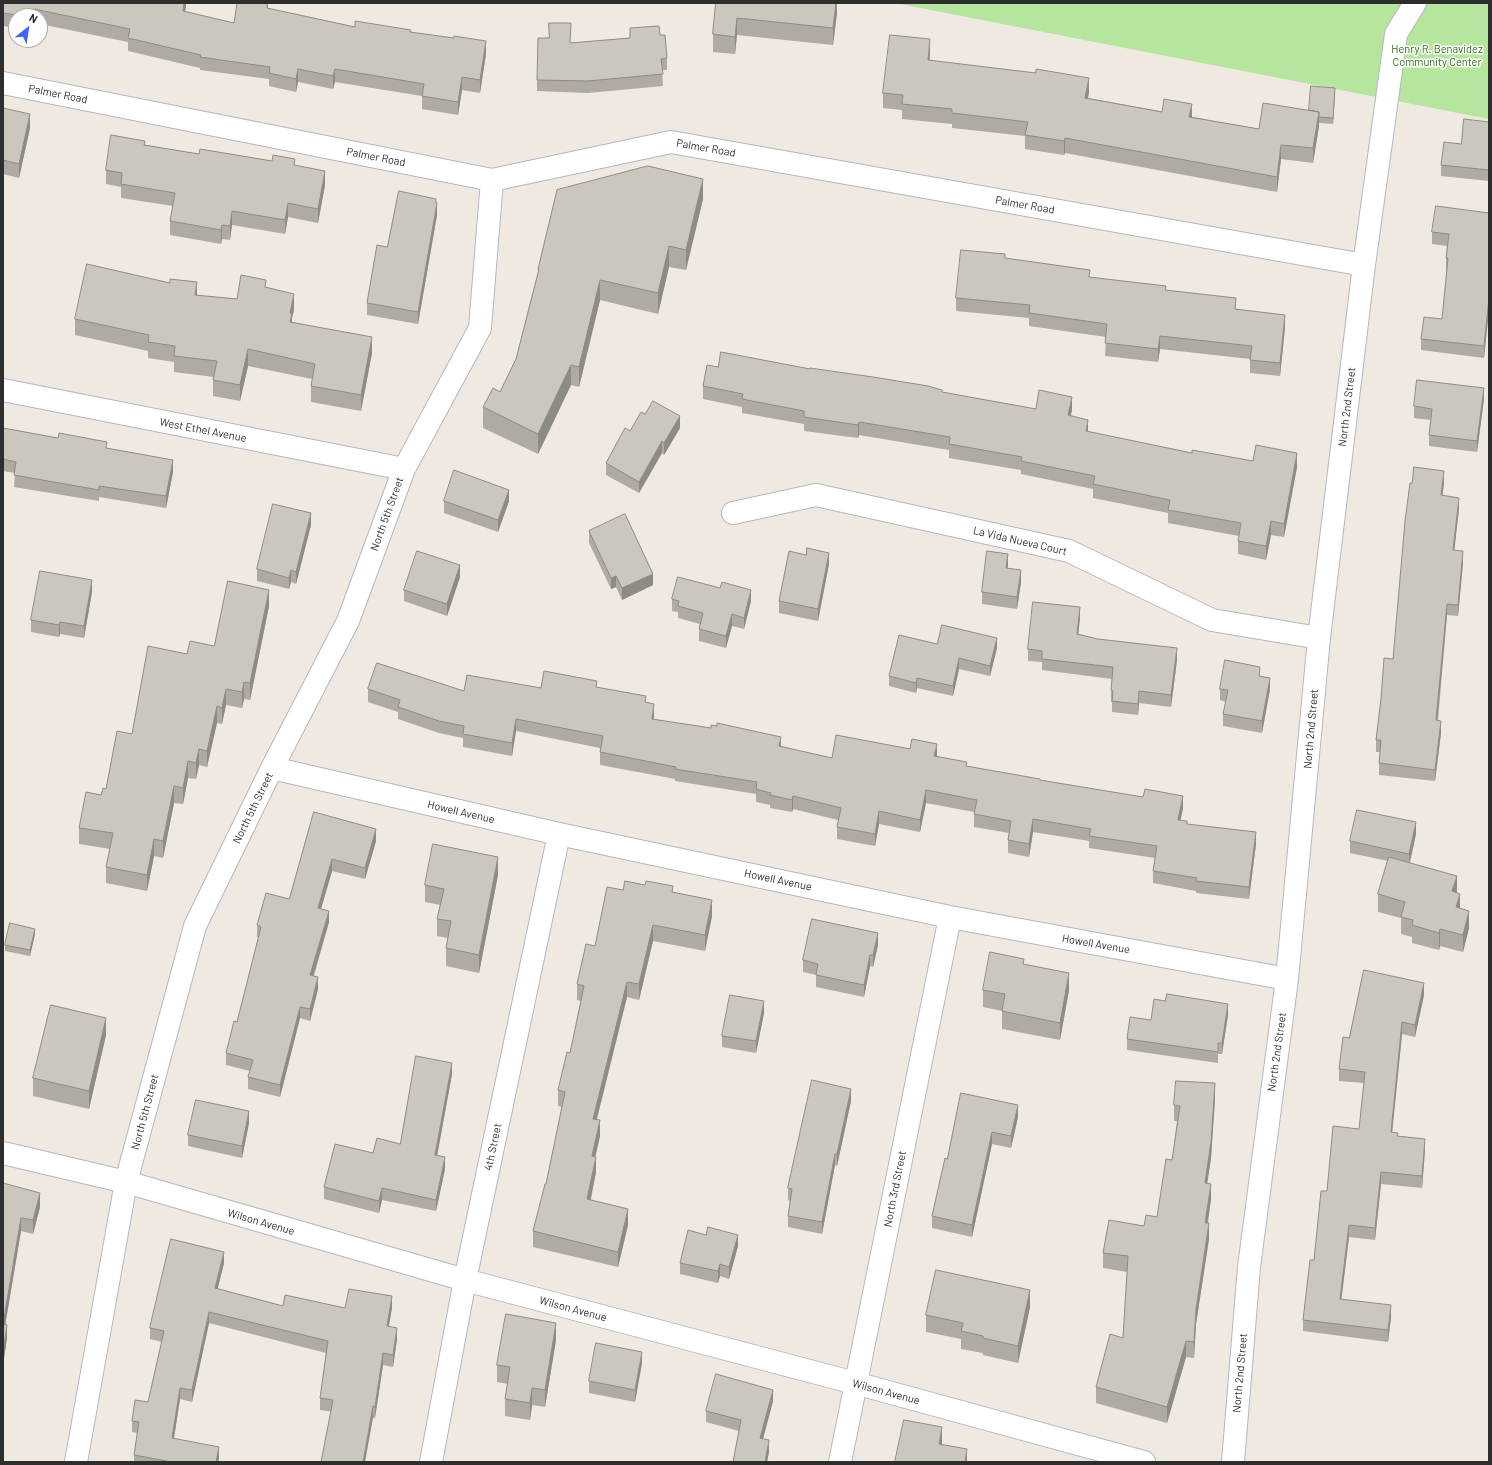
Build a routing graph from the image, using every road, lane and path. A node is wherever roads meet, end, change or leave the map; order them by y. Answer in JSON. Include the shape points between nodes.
{"nodes":[{"id":1,"x":1415,"y":3,"type":"edge"},
{"id":2,"x":3,"y":83,"type":"edge"},
{"id":3,"x":492,"y":180,"type":"junction"},
{"id":4,"x":1364,"y":265,"type":"junction"},
{"id":5,"x":3,"y":390,"type":"edge"},
{"id":6,"x":404,"y":469,"type":"junction"},
{"id":7,"x":733,"y":513,"type":"dead end"},
{"id":8,"x":1319,"y":638,"type":"junction"},
{"id":9,"x":272,"y":768,"type":"junction"},
{"id":10,"x":559,"y":834,"type":"junction"},
{"id":11,"x":950,"y":917,"type":"junction"},
{"id":12,"x":1287,"y":979,"type":"junction"},
{"id":13,"x":3,"y":1153,"type":"edge"},
{"id":14,"x":126,"y":1182,"type":"junction"},
{"id":15,"x":465,"y":1280,"type":"junction"},
{"id":16,"x":855,"y":1384,"type":"junction"},
{"id":17,"x":76,"y":1462,"type":"edge"},
{"id":18,"x":431,"y":1462,"type":"edge"},
{"id":19,"x":840,"y":1462,"type":"edge"},
{"id":20,"x":1144,"y":1462,"type":"edge"},
{"id":21,"x":1233,"y":1462,"type":"edge"}],
"edges":[{"from":1,"to":4,"type":"street","name":"North 2nd Street","via":[[1396,34]]},
{"from":2,"to":3,"type":"street","name":"Palmer Road"},
{"from":3,"to":4,"type":"street","name":"Palmer Road","via":[[671,142]]},
{"from":3,"to":6,"type":"street","name":"North 5th Street","via":[[480,328]]},
{"from":4,"to":8,"type":"street","name":"North 2nd Street"},
{"from":5,"to":6,"type":"street","name":"West Ethel Avenue"},
{"from":6,"to":9,"type":"street","name":"North 5th Street","via":[[348,621]]},
{"from":7,"to":8,"type":"street","name":"La Vida Nueva Court","via":[[816,495],[1069,551],[1212,620]]},
{"from":8,"to":12,"type":"street","name":"North 2nd Street"},
{"from":9,"to":10,"type":"street","name":"Howell Avenue"},
{"from":9,"to":14,"type":"street","name":"North 5th Street","via":[[195,926]]},
{"from":10,"to":11,"type":"street","name":"Howell Avenue"},
{"from":10,"to":15,"type":"street","name":"4th Street"},
{"from":11,"to":12,"type":"street","name":"Howell Avenue"},
{"from":11,"to":16,"type":"street","name":"North 3rd Street"},
{"from":12,"to":21,"type":"street","name":"North 2nd Street","via":[[1249,1267]]},
{"from":13,"to":14,"type":"street","name":"Wilson Avenue"},
{"from":14,"to":15,"type":"street","name":"Wilson Avenue"},
{"from":14,"to":17,"type":"street","name":"North 5th Street"},
{"from":15,"to":16,"type":"street","name":"Wilson Avenue"},
{"from":15,"to":18,"type":"street","name":"4th Street"},
{"from":16,"to":19,"type":"street","name":"North 3rd Street"},
{"from":16,"to":20,"type":"street","name":"Wilson Avenue"}]}
